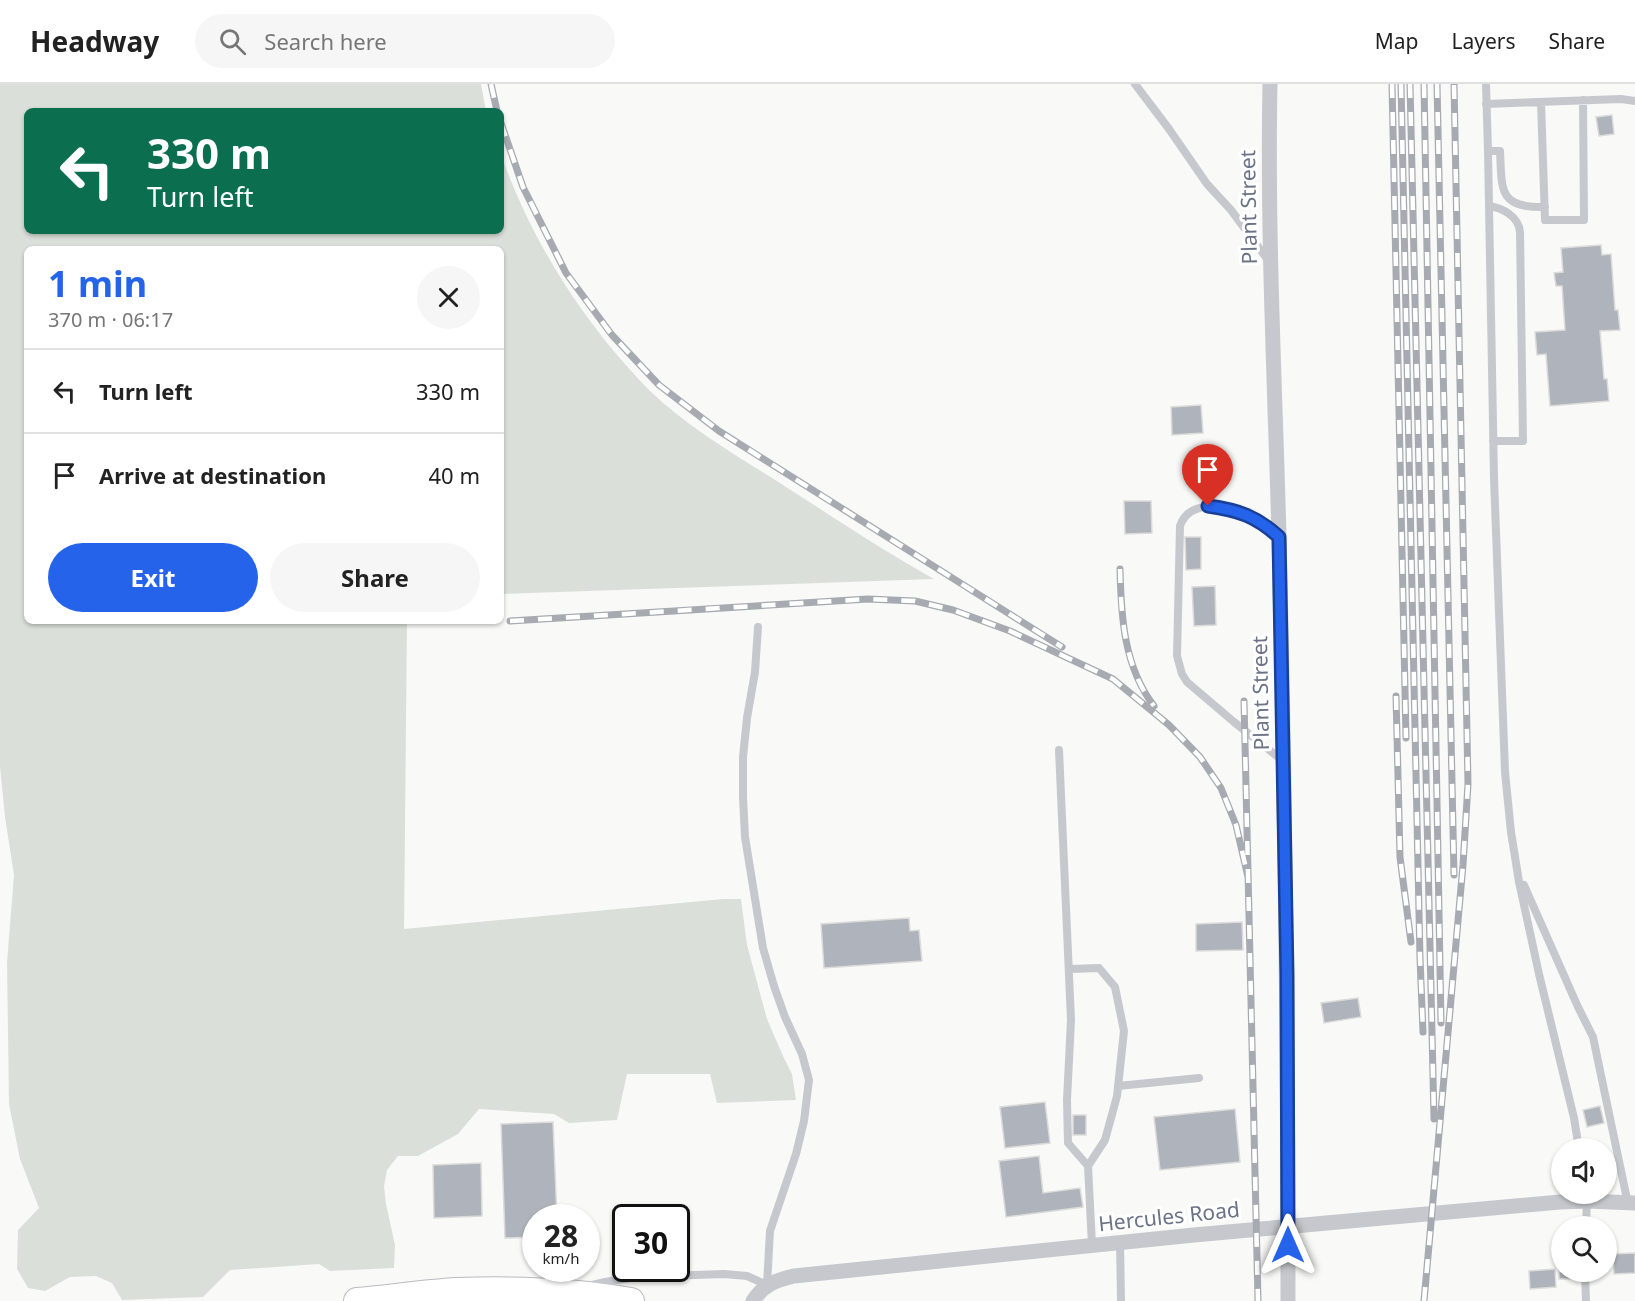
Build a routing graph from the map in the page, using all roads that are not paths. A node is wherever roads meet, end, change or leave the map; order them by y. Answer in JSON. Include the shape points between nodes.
{"nodes":[{"id":1,"x":1135,"y":84,"type":"edge"},
{"id":2,"x":1270,"y":84,"type":"edge"},
{"id":3,"x":1486,"y":84,"type":"edge"},
{"id":4,"x":1583,"y":100,"type":"junction"},
{"id":5,"x":1635,"y":101,"type":"edge"},
{"id":6,"x":1541,"y":102,"type":"junction"},
{"id":7,"x":1486,"y":104,"type":"junction"},
{"id":8,"x":1488,"y":151,"type":"junction"},
{"id":9,"x":1489,"y":206,"type":"junction"},
{"id":10,"x":1545,"y":207,"type":"junction"},
{"id":11,"x":1271,"y":264,"type":"junction"},
{"id":12,"x":1493,"y":441,"type":"junction"},
{"id":13,"x":1279,"y":537,"type":"junction"},
{"id":14,"x":758,"y":627,"type":"dead end"},
{"id":15,"x":1059,"y":750,"type":"dead end"},
{"id":16,"x":1283,"y":761,"type":"junction"},
{"id":17,"x":1517,"y":866,"type":"junction"},
{"id":18,"x":1070,"y":969,"type":"junction"},
{"id":19,"x":1199,"y":1078,"type":"dead end"},
{"id":20,"x":1118,"y":1086,"type":"junction"},
{"id":21,"x":1577,"y":1138,"type":"edge"},
{"id":22,"x":1088,"y":1166,"type":"junction"},
{"id":23,"x":1551,"y":1200,"type":"edge"},
{"id":24,"x":1617,"y":1202,"type":"edge"},
{"id":25,"x":1632,"y":1204,"type":"edge"},
{"id":26,"x":1288,"y":1226,"type":"junction"},
{"id":27,"x":1120,"y":1242,"type":"junction"},
{"id":28,"x":1092,"y":1245,"type":"junction"},
{"id":29,"x":1586,"y":1282,"type":"edge"},
{"id":30,"x":767,"y":1285,"type":"junction"},
{"id":31,"x":564,"y":1292,"type":"junction"},
{"id":32,"x":400,"y":1299,"type":"edge"},
{"id":33,"x":357,"y":1301,"type":"edge"},
{"id":34,"x":631,"y":1301,"type":"edge"},
{"id":35,"x":753,"y":1301,"type":"edge"},
{"id":36,"x":1121,"y":1301,"type":"edge"},
{"id":37,"x":1288,"y":1301,"type":"edge"},
{"id":38,"x":1586,"y":1301,"type":"edge"}],
"edges":[{"from":1,"to":11,"type":"lane"},
{"from":2,"to":11,"type":"street","name":"Plant Street"},
{"from":3,"to":7,"type":"lane"},
{"from":4,"to":5,"type":"lane"},
{"from":4,"to":6,"type":"lane"},
{"from":4,"to":10,"type":"lane","via":[[1584,220],[1545,220]]},
{"from":6,"to":7,"type":"lane"},
{"from":6,"to":10,"type":"lane"},
{"from":7,"to":8,"type":"lane"},
{"from":8,"to":9,"type":"lane"},
{"from":8,"to":10,"type":"lane","via":[[1500,151],[1502,185],[1508,199],[1524,207]]},
{"from":9,"to":12,"type":"lane"},
{"from":9,"to":12,"type":"lane","via":[[1502,210],[1520,227],[1523,441]]},
{"from":11,"to":13,"type":"street","name":"Plant Street"},
{"from":12,"to":17,"type":"lane","via":[[1505,772]]},
{"from":13,"to":16,"type":"street","name":"Plant Street"},
{"from":13,"to":16,"type":"lane","via":[[1247,514],[1230,509],[1198,508],[1181,521],[1177,656],[1187,682]]},
{"from":14,"to":30,"type":"lane","via":[[743,757],[745,837],[763,948],[809,1080],[796,1154],[770,1231]]},
{"from":15,"to":18,"type":"lane"},
{"from":16,"to":26,"type":"street","name":"Plant Street"},
{"from":17,"to":21,"type":"lane"},
{"from":17,"to":25,"type":"lane","via":[[1593,1037]]},
{"from":18,"to":20,"type":"lane","via":[[1100,968],[1115,987],[1124,1031]]},
{"from":18,"to":22,"type":"lane","via":[[1068,1143]]},
{"from":19,"to":20,"type":"lane"},
{"from":20,"to":22,"type":"lane","via":[[1105,1140]]},
{"from":22,"to":28,"type":"lane"},
{"from":23,"to":26,"type":"street","name":"Hercules Road"},
{"from":24,"to":25,"type":"street","name":"Hercules Road"},
{"from":26,"to":27,"type":"street","name":"Hercules Road"},
{"from":26,"to":37,"type":"street","name":"Plant Street"},
{"from":27,"to":28,"type":"street","name":"Hercules Road"},
{"from":27,"to":36,"type":"lane"},
{"from":28,"to":30,"type":"street","name":"Hercules Road","via":[[794,1276]]},
{"from":29,"to":38,"type":"lane"},
{"from":30,"to":31,"type":"lane","via":[[747,1276],[714,1274],[637,1277]]},
{"from":30,"to":35,"type":"street"},
{"from":31,"to":32,"type":"highway","via":[[455,1292]]},
{"from":31,"to":34,"type":"highway"},
{"from":32,"to":33,"type":"highway"}]}
